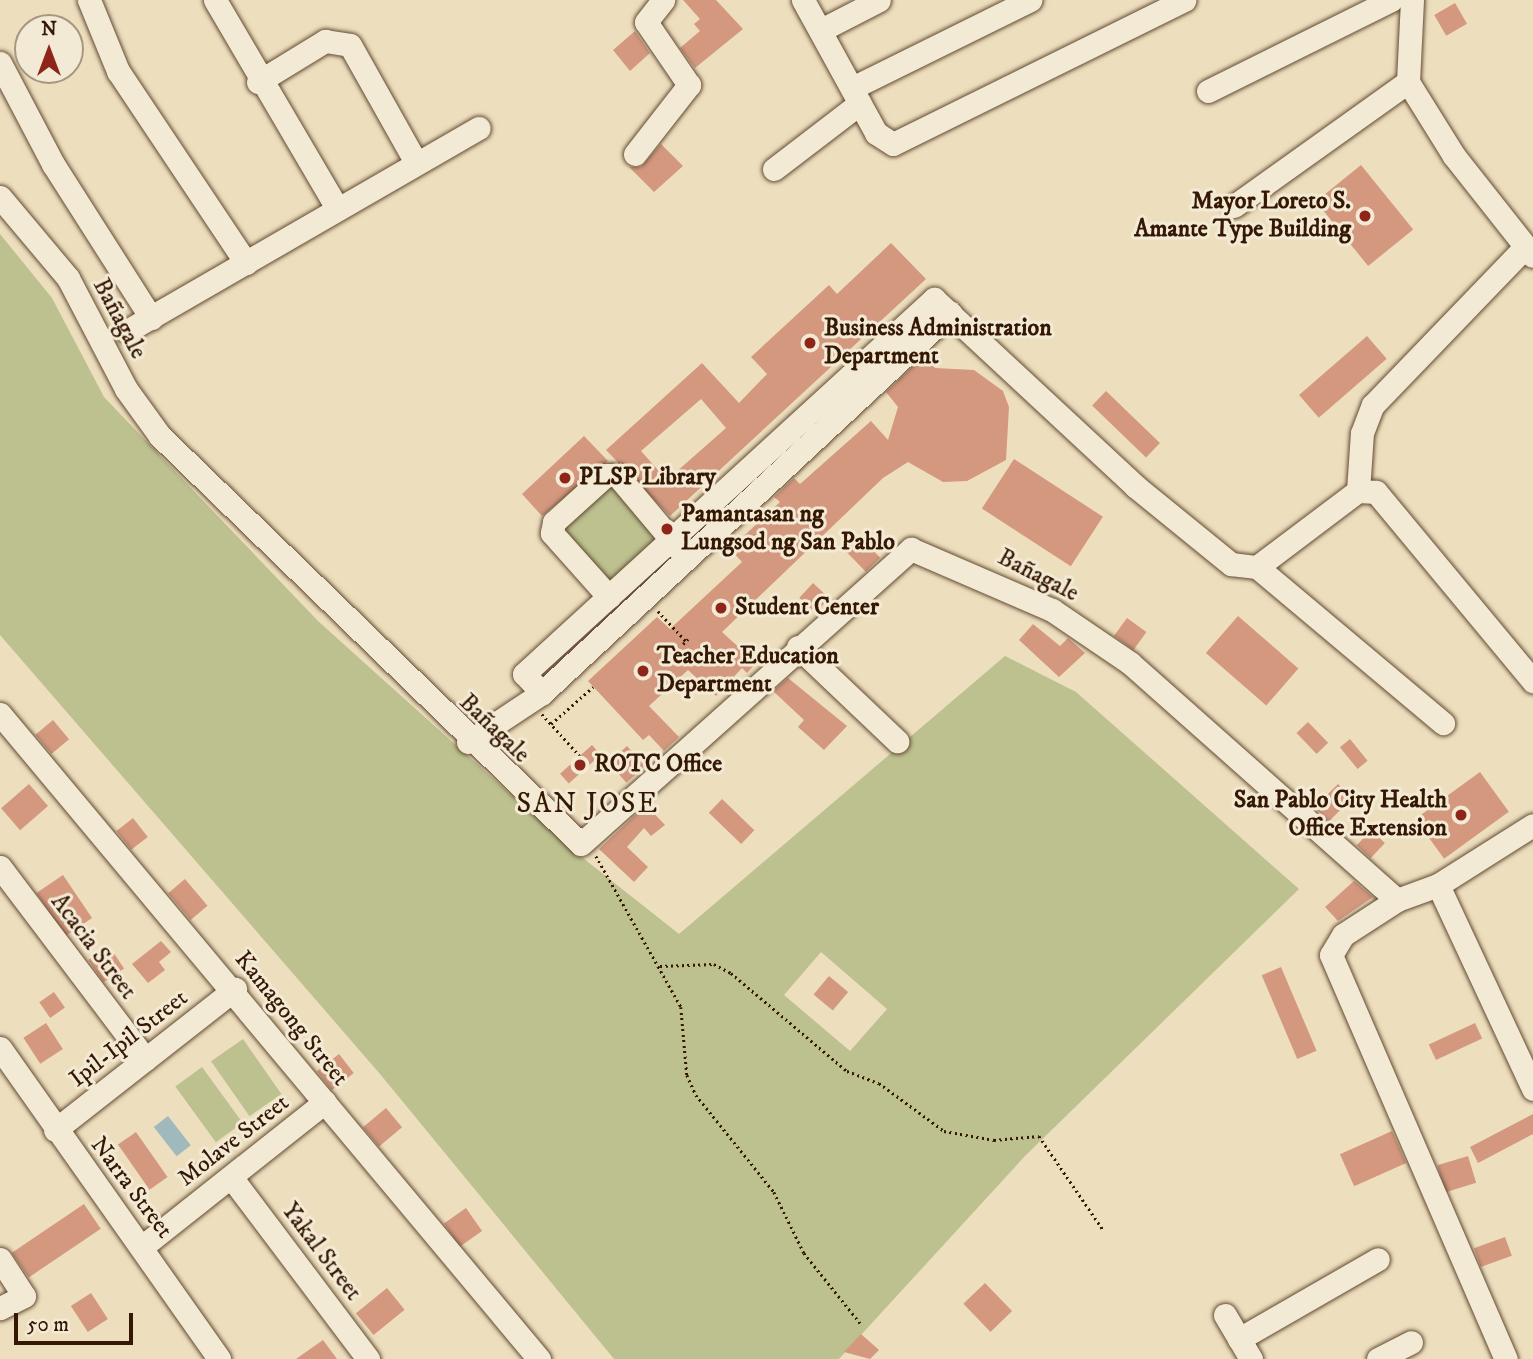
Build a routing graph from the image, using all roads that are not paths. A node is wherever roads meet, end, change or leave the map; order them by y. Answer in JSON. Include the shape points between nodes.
{"nodes":[{"id":1,"x":89,"y":0,"type":"edge"},
{"id":2,"x":215,"y":0,"type":"edge"},
{"id":3,"x":663,"y":0,"type":"edge"},
{"id":4,"x":803,"y":0,"type":"edge"},
{"id":5,"x":879,"y":0,"type":"edge"},
{"id":6,"x":1030,"y":0,"type":"edge"},
{"id":7,"x":1184,"y":0,"type":"edge"},
{"id":8,"x":1391,"y":0,"type":"edge"},
{"id":9,"x":1412,"y":0,"type":"edge"},
{"id":10,"x":821,"y":30,"type":"junction"},
{"id":11,"x":1,"y":69,"type":"edge"},
{"id":12,"x":258,"y":82,"type":"junction"},
{"id":13,"x":1408,"y":82,"type":"junction"},
{"id":14,"x":1208,"y":91,"type":"dead end"},
{"id":15,"x":856,"y":95,"type":"junction"},
{"id":16,"x":479,"y":128,"type":"dead end"},
{"id":17,"x":635,"y":154,"type":"dead end"},
{"id":18,"x":415,"y":161,"type":"junction"},
{"id":19,"x":775,"y":169,"type":"dead end"},
{"id":20,"x":0,"y":197,"type":"edge"},
{"id":21,"x":1234,"y":206,"type":"dead end"},
{"id":22,"x":337,"y":208,"type":"junction"},
{"id":23,"x":1529,"y":252,"type":"edge"},
{"id":24,"x":246,"y":263,"type":"junction"},
{"id":25,"x":151,"y":318,"type":"junction"},
{"id":26,"x":127,"y":331,"type":"dead end"},
{"id":27,"x":833,"y":406,"type":"junction"},
{"id":28,"x":1358,"y":491,"type":"junction"},
{"id":29,"x":672,"y":540,"type":"junction"},
{"id":30,"x":687,"y":558,"type":"junction"},
{"id":31,"x":1257,"y":567,"type":"junction"},
{"id":32,"x":609,"y":597,"type":"junction"},
{"id":33,"x":798,"y":647,"type":"junction"},
{"id":34,"x":1533,"y":681,"type":"edge"},
{"id":35,"x":535,"y":700,"type":"junction"},
{"id":36,"x":0,"y":714,"type":"edge"},
{"id":37,"x":1443,"y":723,"type":"dead end"},
{"id":38,"x":897,"y":741,"type":"dead end"},
{"id":39,"x":468,"y":742,"type":"junction"},
{"id":40,"x":1533,"y":825,"type":"edge"},
{"id":41,"x":0,"y":867,"type":"edge"},
{"id":42,"x":1438,"y":885,"type":"junction"},
{"id":43,"x":1396,"y":900,"type":"junction"},
{"id":44,"x":235,"y":989,"type":"junction"},
{"id":45,"x":0,"y":1048,"type":"edge"},
{"id":46,"x":145,"y":1059,"type":"junction"},
{"id":47,"x":1533,"y":1089,"type":"edge"},
{"id":48,"x":325,"y":1102,"type":"junction"},
{"id":49,"x":55,"y":1130,"type":"junction"},
{"id":50,"x":231,"y":1177,"type":"junction"},
{"id":51,"x":143,"y":1246,"type":"junction"},
{"id":52,"x":0,"y":1259,"type":"edge"},
{"id":53,"x":1378,"y":1259,"type":"dead end"},
{"id":54,"x":0,"y":1308,"type":"edge"},
{"id":55,"x":1225,"y":1315,"type":"dead end"},
{"id":56,"x":1239,"y":1339,"type":"junction"},
{"id":57,"x":1411,"y":1342,"type":"dead end"},
{"id":58,"x":219,"y":1359,"type":"edge"},
{"id":59,"x":368,"y":1359,"type":"edge"},
{"id":60,"x":539,"y":1359,"type":"edge"},
{"id":61,"x":1251,"y":1359,"type":"edge"},
{"id":62,"x":1378,"y":1359,"type":"edge"},
{"id":63,"x":1506,"y":1359,"type":"edge"}],
"edges":[{"from":1,"to":24,"type":"street","via":[[118,71]]},
{"from":2,"to":12,"type":"street"},
{"from":3,"to":17,"type":"street","via":[[646,22],[689,85]]},
{"from":4,"to":10,"type":"street"},
{"from":5,"to":10,"type":"street"},
{"from":6,"to":15,"type":"street"},
{"from":7,"to":15,"type":"street","via":[[903,141],[883,142]]},
{"from":8,"to":14,"type":"street"},
{"from":9,"to":13,"type":"street"},
{"from":10,"to":15,"type":"street"},
{"from":11,"to":25,"type":"street","via":[[53,164]]},
{"from":12,"to":18,"type":"street","via":[[338,39],[350,45]]},
{"from":12,"to":22,"type":"street"},
{"from":13,"to":21,"type":"street"},
{"from":13,"to":23,"type":"street"},
{"from":15,"to":19,"type":"street"},
{"from":16,"to":18,"type":"street"},
{"from":18,"to":22,"type":"street"},
{"from":20,"to":39,"type":"street","name":"Bañagale","via":[[68,278],[126,389],[160,436]]},
{"from":22,"to":24,"type":"street"},
{"from":23,"to":28,"type":"street","via":[[1373,405],[1362,433]]},
{"from":24,"to":25,"type":"street"},
{"from":25,"to":26,"type":"street"},
{"from":27,"to":29,"type":"street"},
{"from":27,"to":30,"type":"street"},
{"from":27,"to":31,"type":"street","via":[[950,313],[1135,486],[1231,564]]},
{"from":28,"to":31,"type":"street"},
{"from":28,"to":34,"type":"street","via":[[1376,492]]},
{"from":29,"to":30,"type":"street"},
{"from":29,"to":32,"type":"street"},
{"from":29,"to":32,"type":"street","via":[[617,475],[607,475],[554,522],[552,534]]},
{"from":30,"to":35,"type":"street"},
{"from":31,"to":37,"type":"street"},
{"from":32,"to":35,"type":"street","via":[[524,674]]},
{"from":33,"to":38,"type":"street"},
{"from":33,"to":39,"type":"street","name":"Bañagale","via":[[589,844],[575,841]]},
{"from":33,"to":43,"type":"street","name":"Bañagale","via":[[880,572],[911,549],[927,551],[1052,610],[1130,663]]},
{"from":35,"to":39,"type":"street"},
{"from":36,"to":44,"type":"street","name":"Kamagong Street"},
{"from":40,"to":42,"type":"street"},
{"from":41,"to":46,"type":"street","name":"Acacia Street"},
{"from":42,"to":43,"type":"street"},
{"from":42,"to":47,"type":"street"},
{"from":43,"to":63,"type":"street","via":[[1343,935],[1331,954]]},
{"from":44,"to":46,"type":"street","name":"Ipil-Ipil Street"},
{"from":44,"to":48,"type":"street","name":"Kamagong Street"},
{"from":45,"to":49,"type":"street","name":"Narra Street"},
{"from":46,"to":49,"type":"street","name":"Ipil-Ipil Street"},
{"from":48,"to":50,"type":"street","name":"Molave Street"},
{"from":48,"to":60,"type":"street","name":"Kamagong Street"},
{"from":49,"to":51,"type":"street","name":"Narra Street"},
{"from":50,"to":51,"type":"street","name":"Molave Street"},
{"from":50,"to":59,"type":"street","name":"Yakal Street"},
{"from":51,"to":58,"type":"street","name":"Narra Street"},
{"from":52,"to":54,"type":"street","via":[[24,1296]]},
{"from":53,"to":56,"type":"street"},
{"from":55,"to":56,"type":"street"},
{"from":56,"to":61,"type":"street"},
{"from":57,"to":62,"type":"street"}]}
